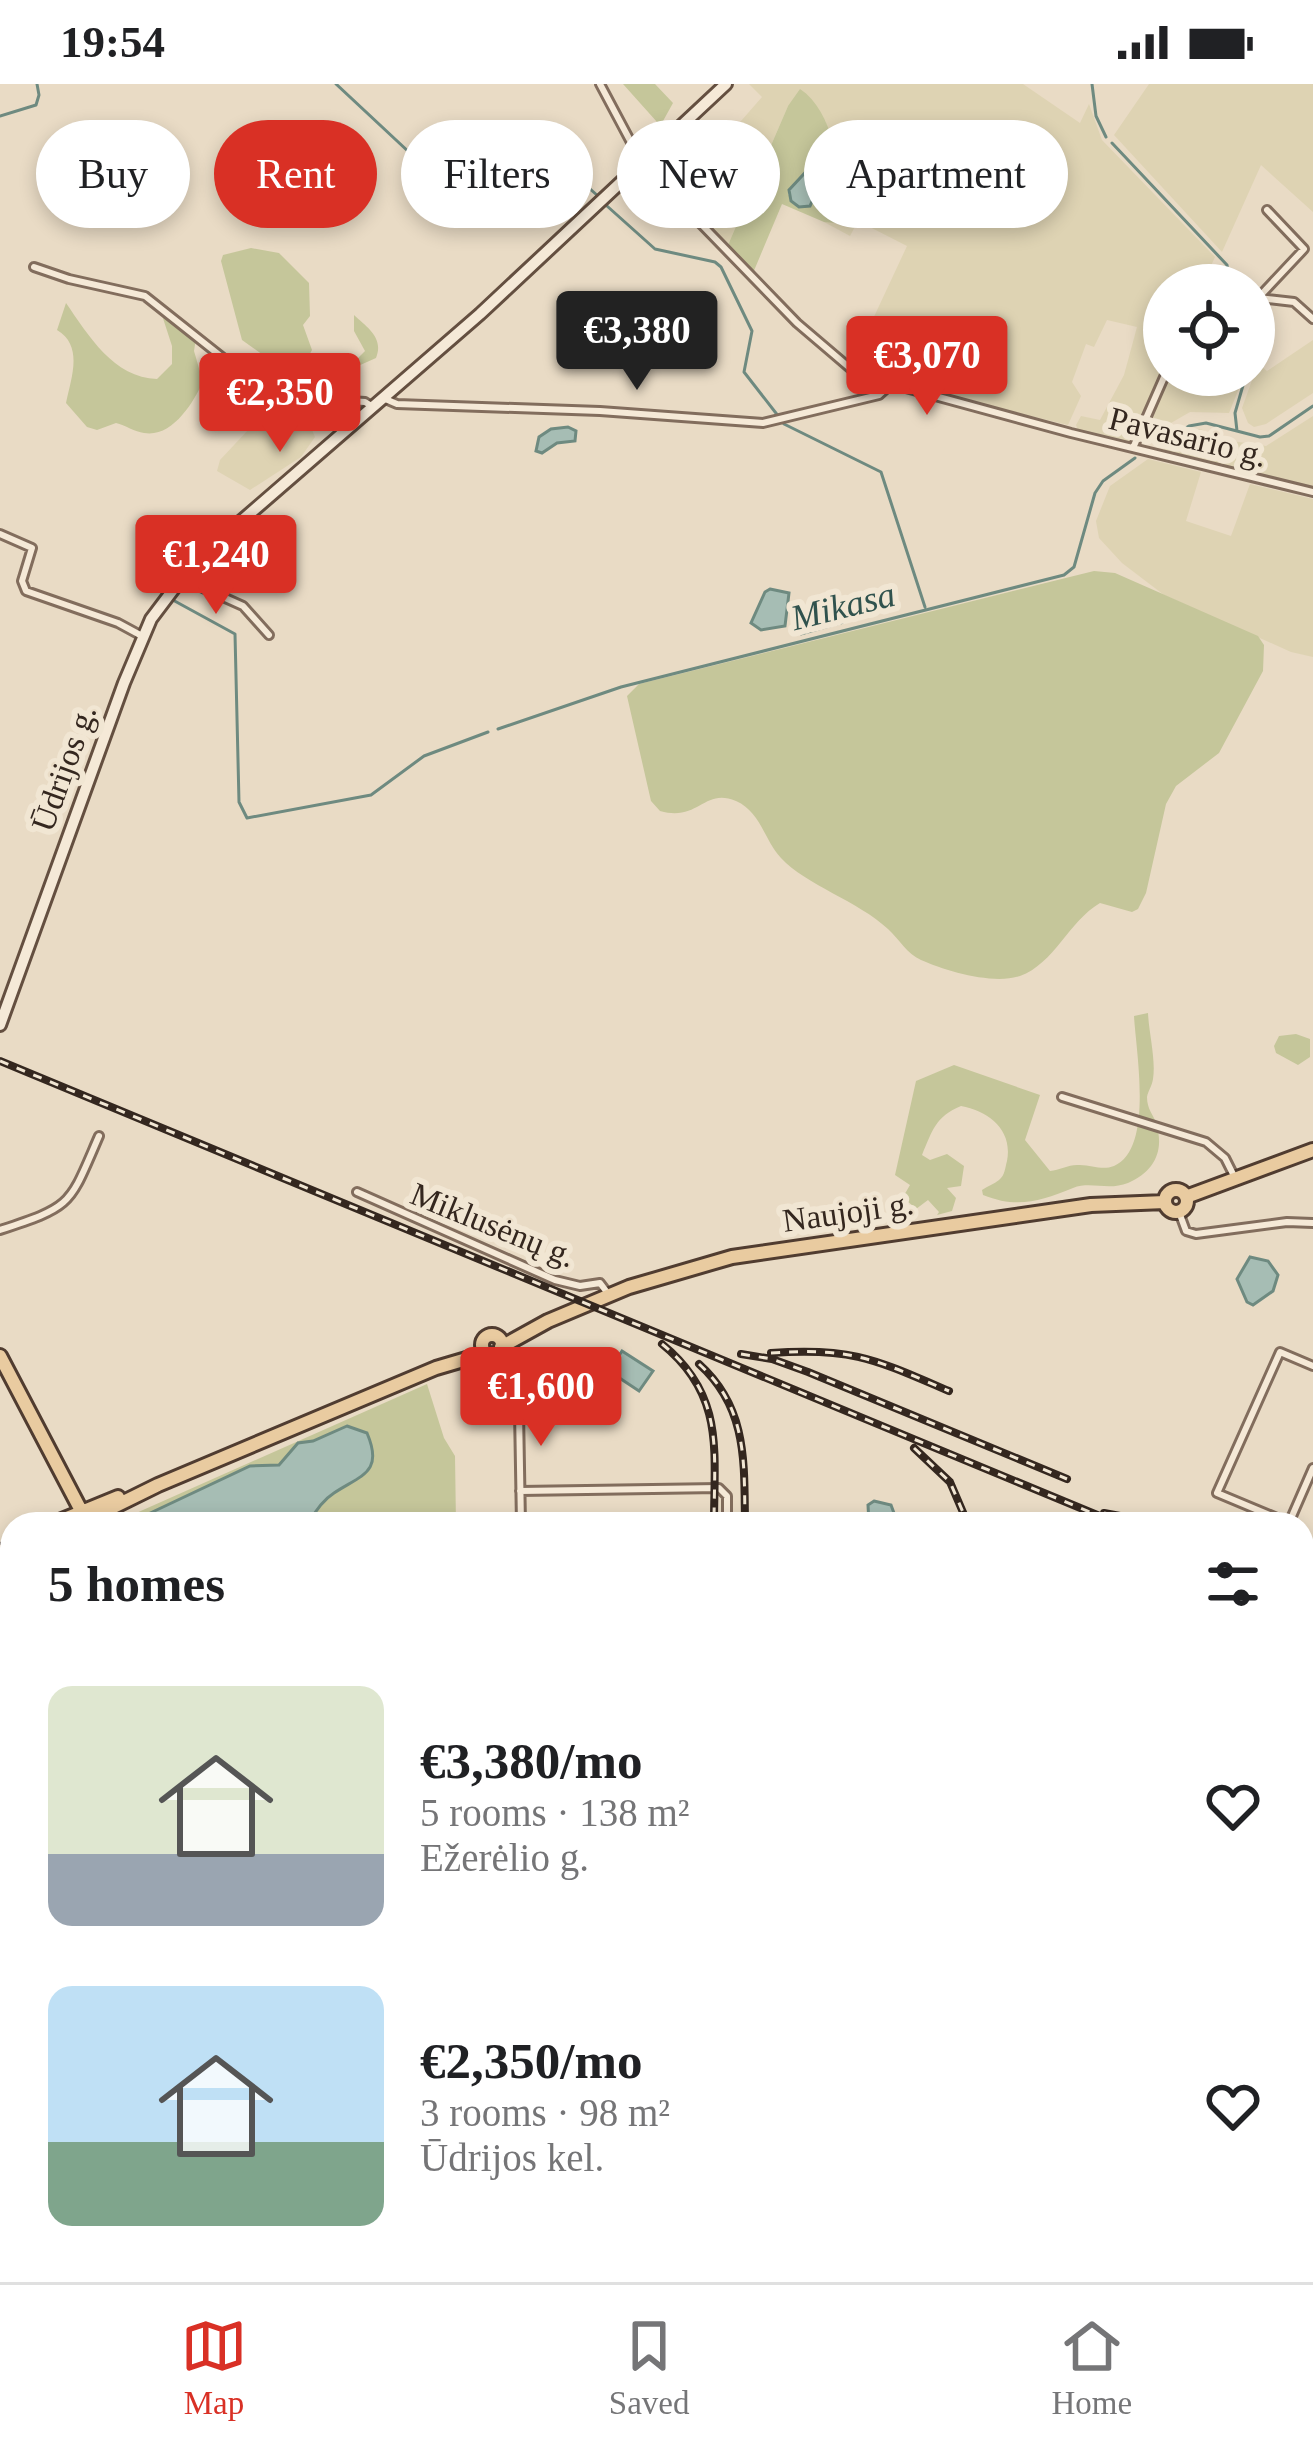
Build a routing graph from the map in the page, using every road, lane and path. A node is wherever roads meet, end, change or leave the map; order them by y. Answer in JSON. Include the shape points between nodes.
{"nodes":[{"id":1,"x":600,"y":84,"type":"edge"},
{"id":2,"x":726,"y":84,"type":"edge"},
{"id":3,"x":619,"y":120,"type":"edge"},
{"id":4,"x":688,"y":120,"type":"edge"},
{"id":5,"x":617,"y":186,"type":"edge"},
{"id":6,"x":1267,"y":211,"type":"dead end"},
{"id":7,"x":705,"y":228,"type":"edge"},
{"id":8,"x":34,"y":267,"type":"dead end"},
{"id":9,"x":1275,"y":278,"type":"edge"},
{"id":10,"x":1275,"y":300,"type":"edge"},
{"id":11,"x":1313,"y":319,"type":"edge"},
{"id":12,"x":889,"y":386,"type":"junction"},
{"id":13,"x":1156,"y":396,"type":"edge"},
{"id":14,"x":378,"y":403,"type":"junction"},
{"id":15,"x":1133,"y":448,"type":"junction"},
{"id":16,"x":1313,"y":492,"type":"edge"},
{"id":17,"x":0,"y":535,"type":"edge"},
{"id":18,"x":180,"y":577,"type":"junction"},
{"id":19,"x":269,"y":635,"type":"dead end"},
{"id":20,"x":142,"y":636,"type":"junction"},
{"id":21,"x":0,"y":1024,"type":"edge"},
{"id":22,"x":1062,"y":1097,"type":"dead end"},
{"id":23,"x":99,"y":1136,"type":"dead end"},
{"id":24,"x":1313,"y":1150,"type":"edge"},
{"id":25,"x":1235,"y":1179,"type":"junction"},
{"id":26,"x":358,"y":1192,"type":"dead end"},
{"id":27,"x":1186,"y":1197,"type":"junction"},
{"id":28,"x":1165,"y":1202,"type":"junction"},
{"id":29,"x":1179,"y":1212,"type":"junction"},
{"id":30,"x":1313,"y":1222,"type":"edge"},
{"id":31,"x":0,"y":1230,"type":"edge"},
{"id":32,"x":609,"y":1295,"type":"junction"},
{"id":33,"x":493,"y":1348,"type":"junction"},
{"id":34,"x":0,"y":1356,"type":"edge"},
{"id":35,"x":1313,"y":1366,"type":"edge"},
{"id":36,"x":1313,"y":1468,"type":"edge"},
{"id":37,"x":520,"y":1491,"type":"junction"},
{"id":38,"x":79,"y":1512,"type":"edge"},
{"id":39,"x":100,"y":1512,"type":"edge"},
{"id":40,"x":521,"y":1512,"type":"edge"},
{"id":41,"x":728,"y":1512,"type":"edge"},
{"id":42,"x":1263,"y":1512,"type":"edge"},
{"id":43,"x":1294,"y":1512,"type":"edge"}],
"edges":[{"from":1,"to":3,"type":"street","name":"Pavasario g."},
{"from":2,"to":4,"type":"main road","name":"Ūdrijos g."},
{"from":5,"to":14,"type":"main road","name":"Ūdrijos g."},
{"from":6,"to":9,"type":"street","via":[[1304,249]]},
{"from":7,"to":12,"type":"street","name":"Pavasario g.","via":[[842,364]]},
{"from":8,"to":14,"type":"street","via":[[145,296],[272,396]]},
{"from":10,"to":11,"type":"street","via":[[1294,302]]},
{"from":12,"to":14,"type":"street","via":[[880,395],[763,423]]},
{"from":12,"to":15,"type":"street","name":"Pavasario g."},
{"from":13,"to":15,"type":"street"},
{"from":14,"to":18,"type":"main road","name":"Ūdrijos g."},
{"from":15,"to":16,"type":"street","name":"Pavasario g."},
{"from":17,"to":20,"type":"street","via":[[32,548],[26,591]]},
{"from":18,"to":19,"type":"street","via":[[243,607]]},
{"from":18,"to":20,"type":"main road","name":"Ūdrijos g."},
{"from":20,"to":21,"type":"main road","name":"Ūdrijos g."},
{"from":22,"to":25,"type":"street","via":[[1206,1142]]},
{"from":23,"to":31,"type":"street","via":[[70,1199]]},
{"from":24,"to":25,"type":"main road"},
{"from":25,"to":27,"type":"main road"},
{"from":26,"to":32,"type":"street","name":"Miklusėnų g.","via":[[555,1280],[600,1283]]},
{"from":27,"to":28,"type":"main road","via":[[1172,1191]]},
{"from":27,"to":29,"type":"main road"},
{"from":28,"to":29,"type":"main road"},
{"from":28,"to":32,"type":"main road","name":"Naujoji g.","via":[[1091,1205],[754,1253]]},
{"from":29,"to":30,"type":"street","via":[[1186,1231],[1196,1234]]},
{"from":32,"to":33,"type":"main road","name":"Naujoji g."},
{"from":33,"to":37,"type":"street","via":[[519,1411]]},
{"from":33,"to":39,"type":"main road","name":"Naujoji g."},
{"from":34,"to":38,"type":"main road"},
{"from":35,"to":42,"type":"street","via":[[1280,1352],[1217,1493]]},
{"from":36,"to":43,"type":"street"},
{"from":37,"to":40,"type":"street"},
{"from":37,"to":41,"type":"street","via":[[719,1488]]}]}
